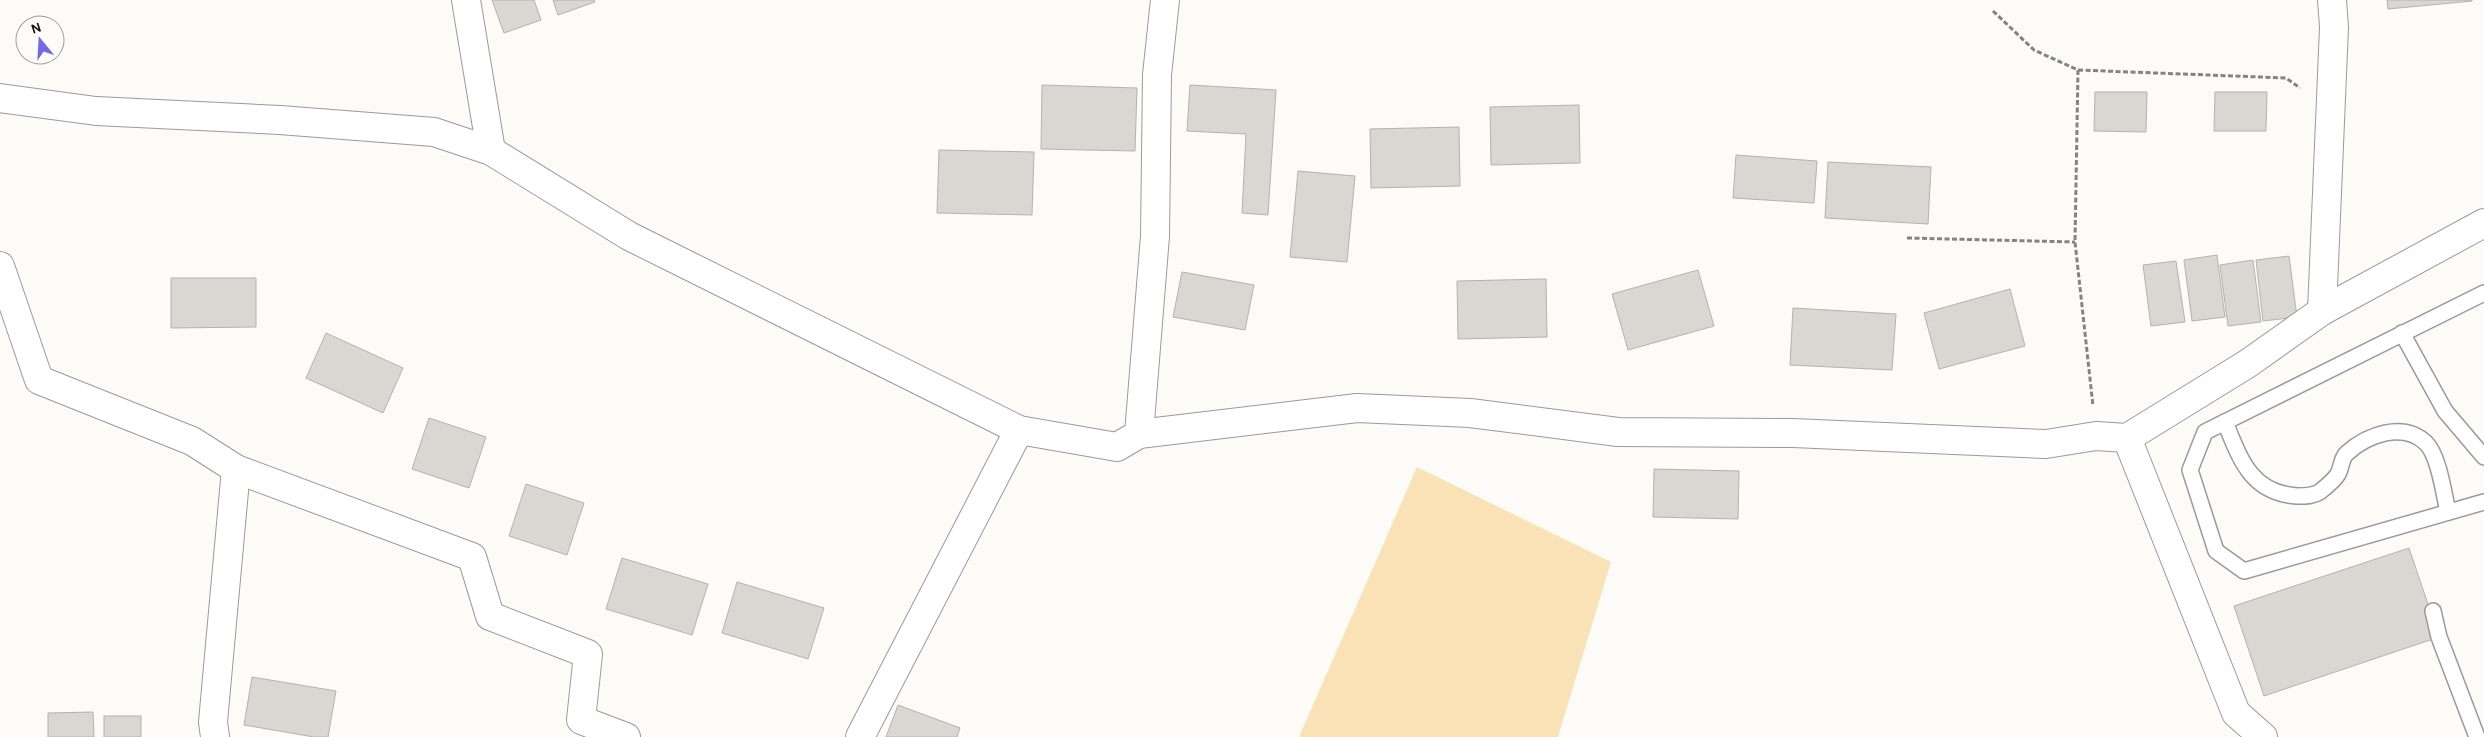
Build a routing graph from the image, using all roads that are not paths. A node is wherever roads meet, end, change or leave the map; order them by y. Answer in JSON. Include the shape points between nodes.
{"nodes":[{"id":1,"x":466,"y":0,"type":"edge"},
{"id":2,"x":1165,"y":0,"type":"edge"},
{"id":3,"x":2332,"y":0,"type":"edge"},
{"id":4,"x":0,"y":98,"type":"edge"},
{"id":5,"x":491,"y":151,"type":"junction"},
{"id":6,"x":2484,"y":223,"type":"edge"},
{"id":7,"x":0,"y":266,"type":"edge"},
{"id":8,"x":2484,"y":293,"type":"edge"},
{"id":9,"x":2322,"y":311,"type":"junction"},
{"id":10,"x":2402,"y":333,"type":"junction"},
{"id":11,"x":2225,"y":422,"type":"junction"},
{"id":12,"x":1019,"y":430,"type":"junction"},
{"id":13,"x":1139,"y":434,"type":"junction"},
{"id":14,"x":2127,"y":438,"type":"junction"},
{"id":15,"x":2484,"y":457,"type":"edge"},
{"id":16,"x":236,"y":469,"type":"junction"},
{"id":17,"x":2484,"y":502,"type":"edge"},
{"id":18,"x":2448,"y":512,"type":"junction"},
{"id":19,"x":2433,"y":611,"type":"dead end"},
{"id":20,"x":215,"y":737,"type":"edge"},
{"id":21,"x":626,"y":737,"type":"edge"},
{"id":22,"x":860,"y":737,"type":"edge"},
{"id":23,"x":2263,"y":737,"type":"edge"},
{"id":24,"x":2477,"y":737,"type":"edge"}],
"edges":[{"from":1,"to":5,"type":"street"},
{"from":2,"to":13,"type":"street","via":[[1157,74],[1156,236]]},
{"from":3,"to":9,"type":"street","via":[[2334,27]]},
{"from":4,"to":5,"type":"street","via":[[96,111],[434,132]]},
{"from":5,"to":12,"type":"street","via":[[629,236]]},
{"from":6,"to":9,"type":"street"},
{"from":7,"to":16,"type":"street","via":[[39,380],[192,441]]},
{"from":8,"to":10,"type":"lane"},
{"from":9,"to":14,"type":"street","via":[[2247,364]]},
{"from":10,"to":11,"type":"lane"},
{"from":10,"to":15,"type":"lane","via":[[2445,411]]},
{"from":11,"to":18,"type":"lane","via":[[2248,472],[2263,486],[2284,495],[2305,496],[2321,492],[2338,475],[2344,455],[2376,434],[2412,435],[2427,444],[2437,465]]},
{"from":11,"to":18,"type":"lane","via":[[2204,432],[2190,470],[2216,551],[2244,571]]},
{"from":12,"to":13,"type":"street","via":[[1117,447]]},
{"from":12,"to":22,"type":"street"},
{"from":13,"to":14,"type":"street","via":[[1357,408],[1470,413],[1618,432],[1793,434],[2046,444],[2096,436]]},
{"from":14,"to":23,"type":"street","via":[[2236,713]]},
{"from":16,"to":20,"type":"street","via":[[213,722]]},
{"from":16,"to":21,"type":"street","via":[[472,557],[490,616],[588,654],[581,720]]},
{"from":17,"to":18,"type":"lane"},
{"from":19,"to":24,"type":"lane","via":[[2439,637]]}]}
